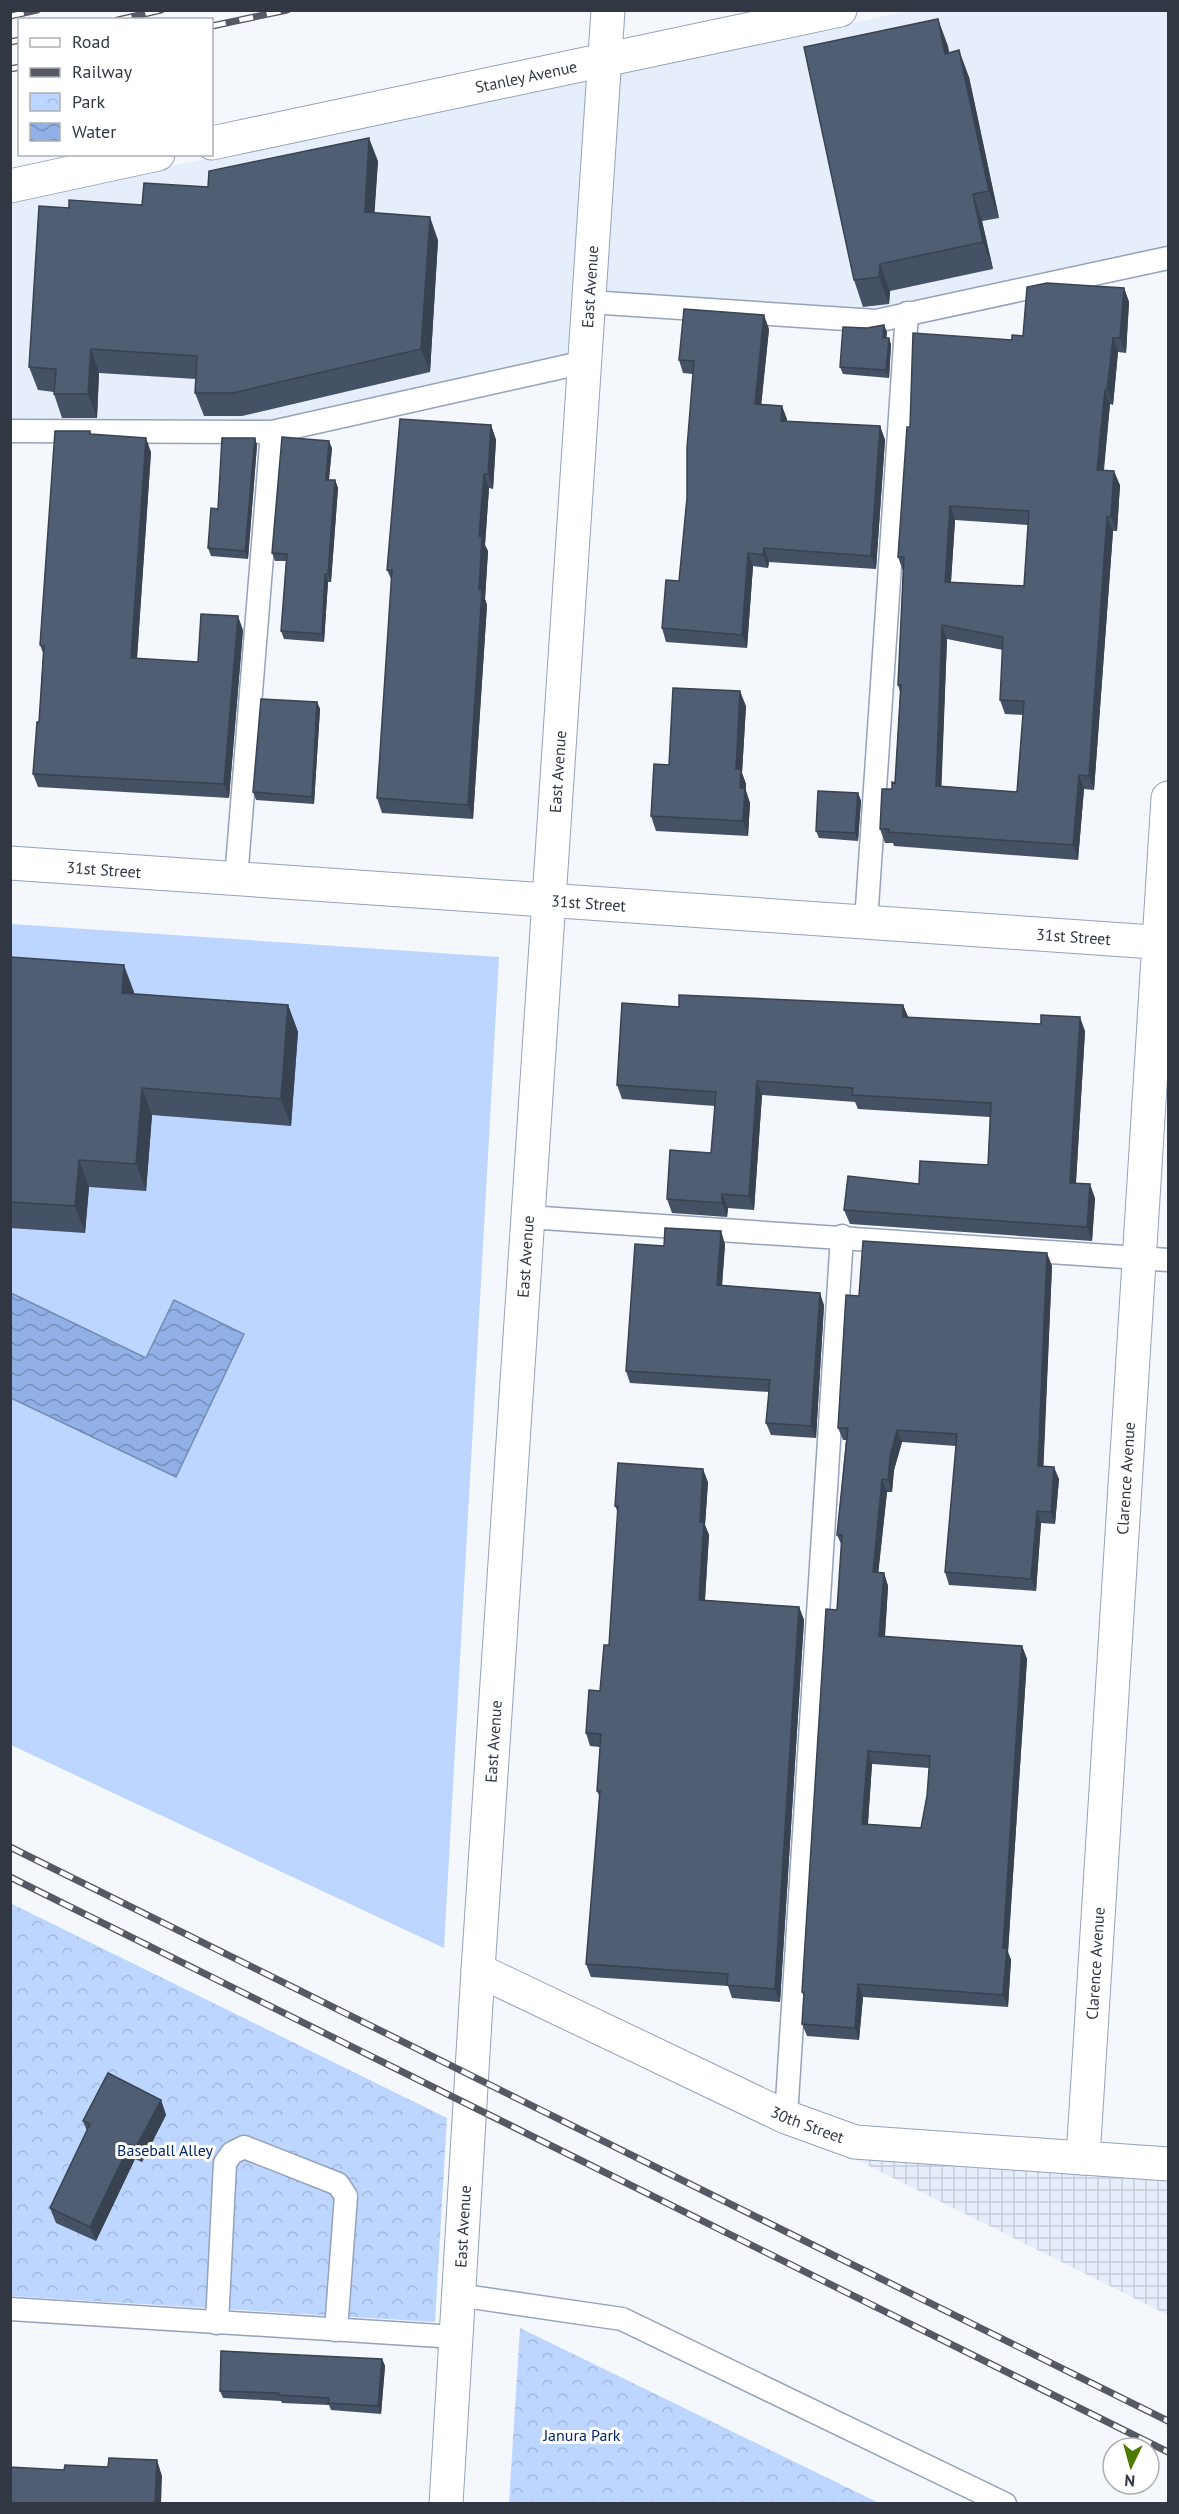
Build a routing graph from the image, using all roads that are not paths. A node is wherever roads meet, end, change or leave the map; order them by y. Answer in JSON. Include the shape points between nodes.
{"nodes":[{"id":1,"x":608,"y":10,"type":"edge"},
{"id":2,"x":840,"y":10,"type":"edge"},
{"id":3,"x":605,"y":60,"type":"junction"},
{"id":4,"x":213,"y":143,"type":"edge"},
{"id":5,"x":149,"y":156,"type":"edge"},
{"id":6,"x":10,"y":186,"type":"edge"},
{"id":7,"x":1168,"y":258,"type":"edge"},
{"id":8,"x":589,"y":302,"type":"junction"},
{"id":9,"x":907,"y":313,"type":"junction"},
{"id":10,"x":585,"y":363,"type":"junction"},
{"id":11,"x":10,"y":431,"type":"edge"},
{"id":12,"x":272,"y":432,"type":"junction"},
{"id":13,"x":1168,"y":798,"type":"edge"},
{"id":14,"x":10,"y":863,"type":"edge"},
{"id":15,"x":237,"y":879,"type":"junction"},
{"id":16,"x":549,"y":900,"type":"junction"},
{"id":17,"x":866,"y":922,"type":"junction"},
{"id":18,"x":1164,"y":943,"type":"edge"},
{"id":19,"x":528,"y":1217,"type":"junction"},
{"id":20,"x":842,"y":1236,"type":"junction"},
{"id":21,"x":1154,"y":1259,"type":"edge"},
{"id":22,"x":478,"y":1970,"type":"junction"},
{"id":23,"x":786,"y":2116,"type":"junction"},
{"id":24,"x":1083,"y":2158,"type":"junction"},
{"id":25,"x":1168,"y":2164,"type":"edge"},
{"id":26,"x":458,"y":2295,"type":"junction"},
{"id":27,"x":10,"y":2309,"type":"edge"},
{"id":28,"x":217,"y":2323,"type":"junction"},
{"id":29,"x":336,"y":2330,"type":"junction"},
{"id":30,"x":456,"y":2337,"type":"junction"},
{"id":31,"x":446,"y":2504,"type":"edge"},
{"id":32,"x":1005,"y":2504,"type":"edge"}],
"edges":[{"from":1,"to":3,"type":"street","name":"East Avenue"},
{"from":2,"to":3,"type":"street","name":"Stanley Avenue"},
{"from":3,"to":4,"type":"street","name":"Stanley Avenue"},
{"from":3,"to":8,"type":"street","name":"East Avenue"},
{"from":5,"to":6,"type":"street"},
{"from":7,"to":9,"type":"lane"},
{"from":8,"to":9,"type":"lane","via":[[876,321]]},
{"from":8,"to":10,"type":"street","name":"East Avenue"},
{"from":9,"to":17,"type":"lane"},
{"from":10,"to":12,"type":"lane"},
{"from":10,"to":16,"type":"street","name":"East Avenue"},
{"from":11,"to":12,"type":"lane"},
{"from":12,"to":15,"type":"lane"},
{"from":13,"to":18,"type":"street","name":"Clarence Avenue"},
{"from":14,"to":15,"type":"street","name":"31st Street"},
{"from":15,"to":16,"type":"street","name":"31st Street"},
{"from":16,"to":17,"type":"street","name":"31st Street"},
{"from":16,"to":19,"type":"street","name":"East Avenue"},
{"from":17,"to":18,"type":"street","name":"31st Street"},
{"from":18,"to":21,"type":"street","name":"Clarence Avenue"},
{"from":19,"to":20,"type":"lane"},
{"from":19,"to":22,"type":"street","name":"East Avenue"},
{"from":20,"to":21,"type":"lane"},
{"from":20,"to":23,"type":"lane"},
{"from":21,"to":24,"type":"street","name":"Clarence Avenue"},
{"from":22,"to":23,"type":"street","name":"30th Street"},
{"from":22,"to":26,"type":"street","name":"East Avenue"},
{"from":23,"to":24,"type":"street","name":"30th Street","via":[[855,2142]]},
{"from":24,"to":25,"type":"street","name":"30th Street"},
{"from":26,"to":30,"type":"street","name":"East Avenue"},
{"from":26,"to":32,"type":"lane","via":[[622,2319]]},
{"from":27,"to":28,"type":"lane"},
{"from":28,"to":29,"type":"lane"},
{"from":28,"to":29,"type":"lane","via":[[225,2163],[232,2153],[244,2147],[338,2184],[346,2196]]},
{"from":29,"to":30,"type":"lane"},
{"from":30,"to":31,"type":"street","name":"East Avenue"}]}
